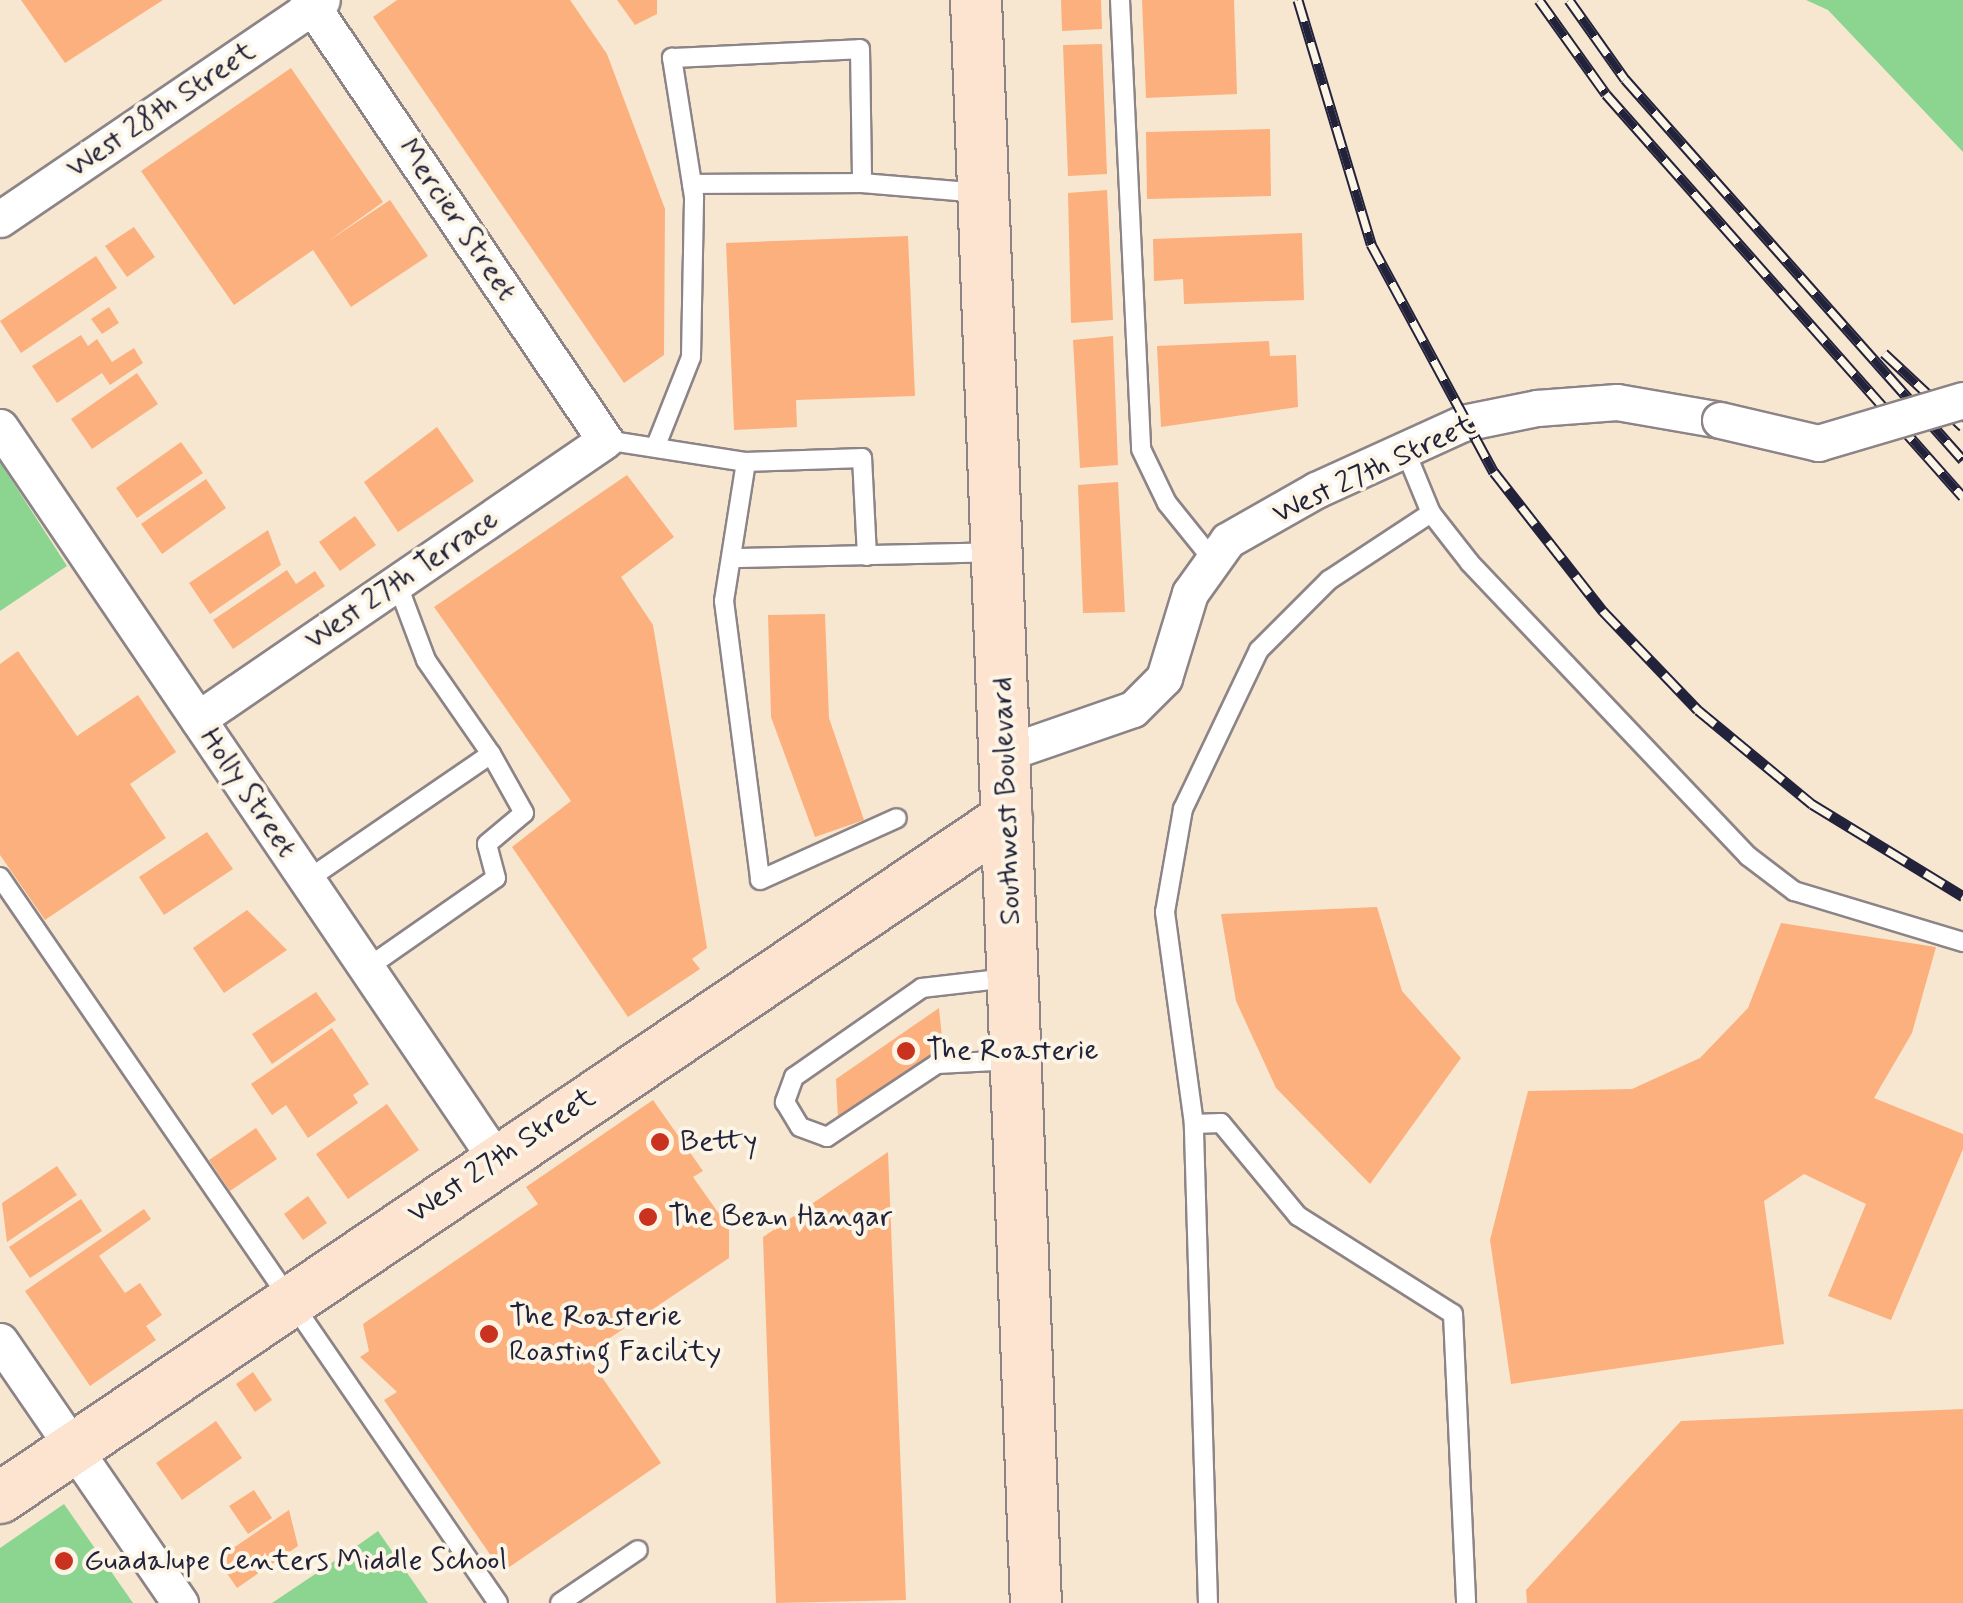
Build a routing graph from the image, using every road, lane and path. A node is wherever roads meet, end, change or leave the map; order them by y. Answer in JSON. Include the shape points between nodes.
{"nodes":[{"id":1,"x":976,"y":0,"type":"edge"},
{"id":2,"x":1120,"y":0,"type":"edge"},
{"id":3,"x":314,"y":2,"type":"edge"},
{"id":4,"x":862,"y":183,"type":"junction"},
{"id":5,"x":692,"y":184,"type":"junction"},
{"id":6,"x":984,"y":192,"type":"junction"},
{"id":7,"x":0,"y":219,"type":"edge"},
{"id":8,"x":1963,"y":400,"type":"edge"},
{"id":9,"x":0,"y":427,"type":"edge"},
{"id":10,"x":605,"y":440,"type":"junction"},
{"id":11,"x":658,"y":443,"type":"junction"},
{"id":12,"x":1405,"y":450,"type":"junction"},
{"id":13,"x":746,"y":462,"type":"junction"},
{"id":14,"x":1431,"y":513,"type":"junction"},
{"id":15,"x":998,"y":552,"type":"junction"},
{"id":16,"x":867,"y":556,"type":"junction"},
{"id":17,"x":736,"y":558,"type":"junction"},
{"id":18,"x":1214,"y":560,"type":"junction"},
{"id":19,"x":397,"y":583,"type":"junction"},
{"id":20,"x":198,"y":719,"type":"junction"},
{"id":21,"x":492,"y":754,"type":"junction"},
{"id":22,"x":1006,"y":754,"type":"junction"},
{"id":23,"x":897,"y":818,"type":"dead end"},
{"id":24,"x":1007,"y":818,"type":"junction"},
{"id":25,"x":0,"y":877,"type":"edge"},
{"id":26,"x":307,"y":880,"type":"junction"},
{"id":27,"x":1963,"y":942,"type":"edge"},
{"id":28,"x":367,"y":968,"type":"junction"},
{"id":29,"x":1013,"y":978,"type":"junction"},
{"id":30,"x":1016,"y":1060,"type":"junction"},
{"id":31,"x":1194,"y":1124,"type":"junction"},
{"id":32,"x":496,"y":1159,"type":"junction"},
{"id":33,"x":292,"y":1300,"type":"junction"},
{"id":34,"x":0,"y":1341,"type":"edge"},
{"id":35,"x":73,"y":1448,"type":"junction"},
{"id":36,"x":0,"y":1498,"type":"edge"},
{"id":37,"x":638,"y":1550,"type":"dead end"},
{"id":38,"x":180,"y":1603,"type":"edge"},
{"id":39,"x":498,"y":1603,"type":"edge"},
{"id":40,"x":560,"y":1603,"type":"edge"},
{"id":41,"x":1036,"y":1603,"type":"edge"},
{"id":42,"x":1208,"y":1603,"type":"edge"},
{"id":43,"x":1466,"y":1603,"type":"edge"}],
"edges":[{"from":1,"to":6,"type":"main road","name":"Southwest Boulevard"},
{"from":2,"to":18,"type":"lane","via":[[1141,449],[1185,531]]},
{"from":3,"to":7,"type":"street","name":"West 28th Street"},
{"from":3,"to":10,"type":"street","name":"Mercier Street"},
{"from":4,"to":5,"type":"lane"},
{"from":4,"to":5,"type":"lane","via":[[860,49],[672,58]]},
{"from":4,"to":6,"type":"lane"},
{"from":5,"to":11,"type":"lane","via":[[692,357]]},
{"from":6,"to":15,"type":"main road","name":"Southwest Boulevard"},
{"from":8,"to":12,"type":"street","name":"West 27th Street","bridge":true,"via":[[1818,443],[1616,402],[1536,408],[1462,424]]},
{"from":9,"to":20,"type":"street","name":"Holly Street"},
{"from":10,"to":11,"type":"lane"},
{"from":10,"to":19,"type":"street","name":"West 27th Terrace"},
{"from":11,"to":13,"type":"lane"},
{"from":12,"to":14,"type":"lane"},
{"from":12,"to":18,"type":"street","name":"West 27th Street","via":[[1243,532]]},
{"from":13,"to":16,"type":"lane","via":[[862,458]]},
{"from":13,"to":17,"type":"lane"},
{"from":14,"to":27,"type":"lane","via":[[1748,856],[1794,890]]},
{"from":14,"to":31,"type":"lane","via":[[1328,580],[1260,650],[1183,809],[1165,912]]},
{"from":15,"to":16,"type":"lane"},
{"from":15,"to":22,"type":"main road","name":"Southwest Boulevard"},
{"from":16,"to":17,"type":"lane"},
{"from":17,"to":23,"type":"lane","via":[[724,602],[760,880]]},
{"from":18,"to":22,"type":"street","name":"West 27th Street","via":[[1190,593],[1164,678],[1133,709]]},
{"from":19,"to":20,"type":"street","name":"West 27th Terrace"},
{"from":19,"to":21,"type":"lane","via":[[426,660]]},
{"from":20,"to":26,"type":"street","name":"Holly Street"},
{"from":21,"to":26,"type":"lane"},
{"from":21,"to":28,"type":"lane","via":[[524,814],[487,844],[496,878]]},
{"from":22,"to":24,"type":"main road","name":"Southwest Boulevard"},
{"from":24,"to":29,"type":"main road","name":"Southwest Boulevard"},
{"from":24,"to":32,"type":"main road","name":"West 27th Street"},
{"from":25,"to":33,"type":"lane"},
{"from":26,"to":28,"type":"street","name":"Holly Street"},
{"from":28,"to":32,"type":"street","name":"Holly Street"},
{"from":29,"to":30,"type":"main road","name":"Southwest Boulevard"},
{"from":29,"to":30,"type":"lane","via":[[922,988],[794,1076],[786,1102],[800,1127],[826,1137],[937,1064]]},
{"from":30,"to":41,"type":"main road","name":"Southwest Boulevard"},
{"from":31,"to":42,"type":"lane"},
{"from":31,"to":43,"type":"lane","via":[[1221,1123],[1298,1216],[1453,1314]]},
{"from":32,"to":33,"type":"main road","name":"West 27th Street"},
{"from":33,"to":35,"type":"main road","name":"West 27th Street"},
{"from":33,"to":39,"type":"lane"},
{"from":34,"to":35,"type":"street"},
{"from":35,"to":36,"type":"main road","name":"West 27th Street"},
{"from":35,"to":38,"type":"street"},
{"from":37,"to":40,"type":"lane"}]}
